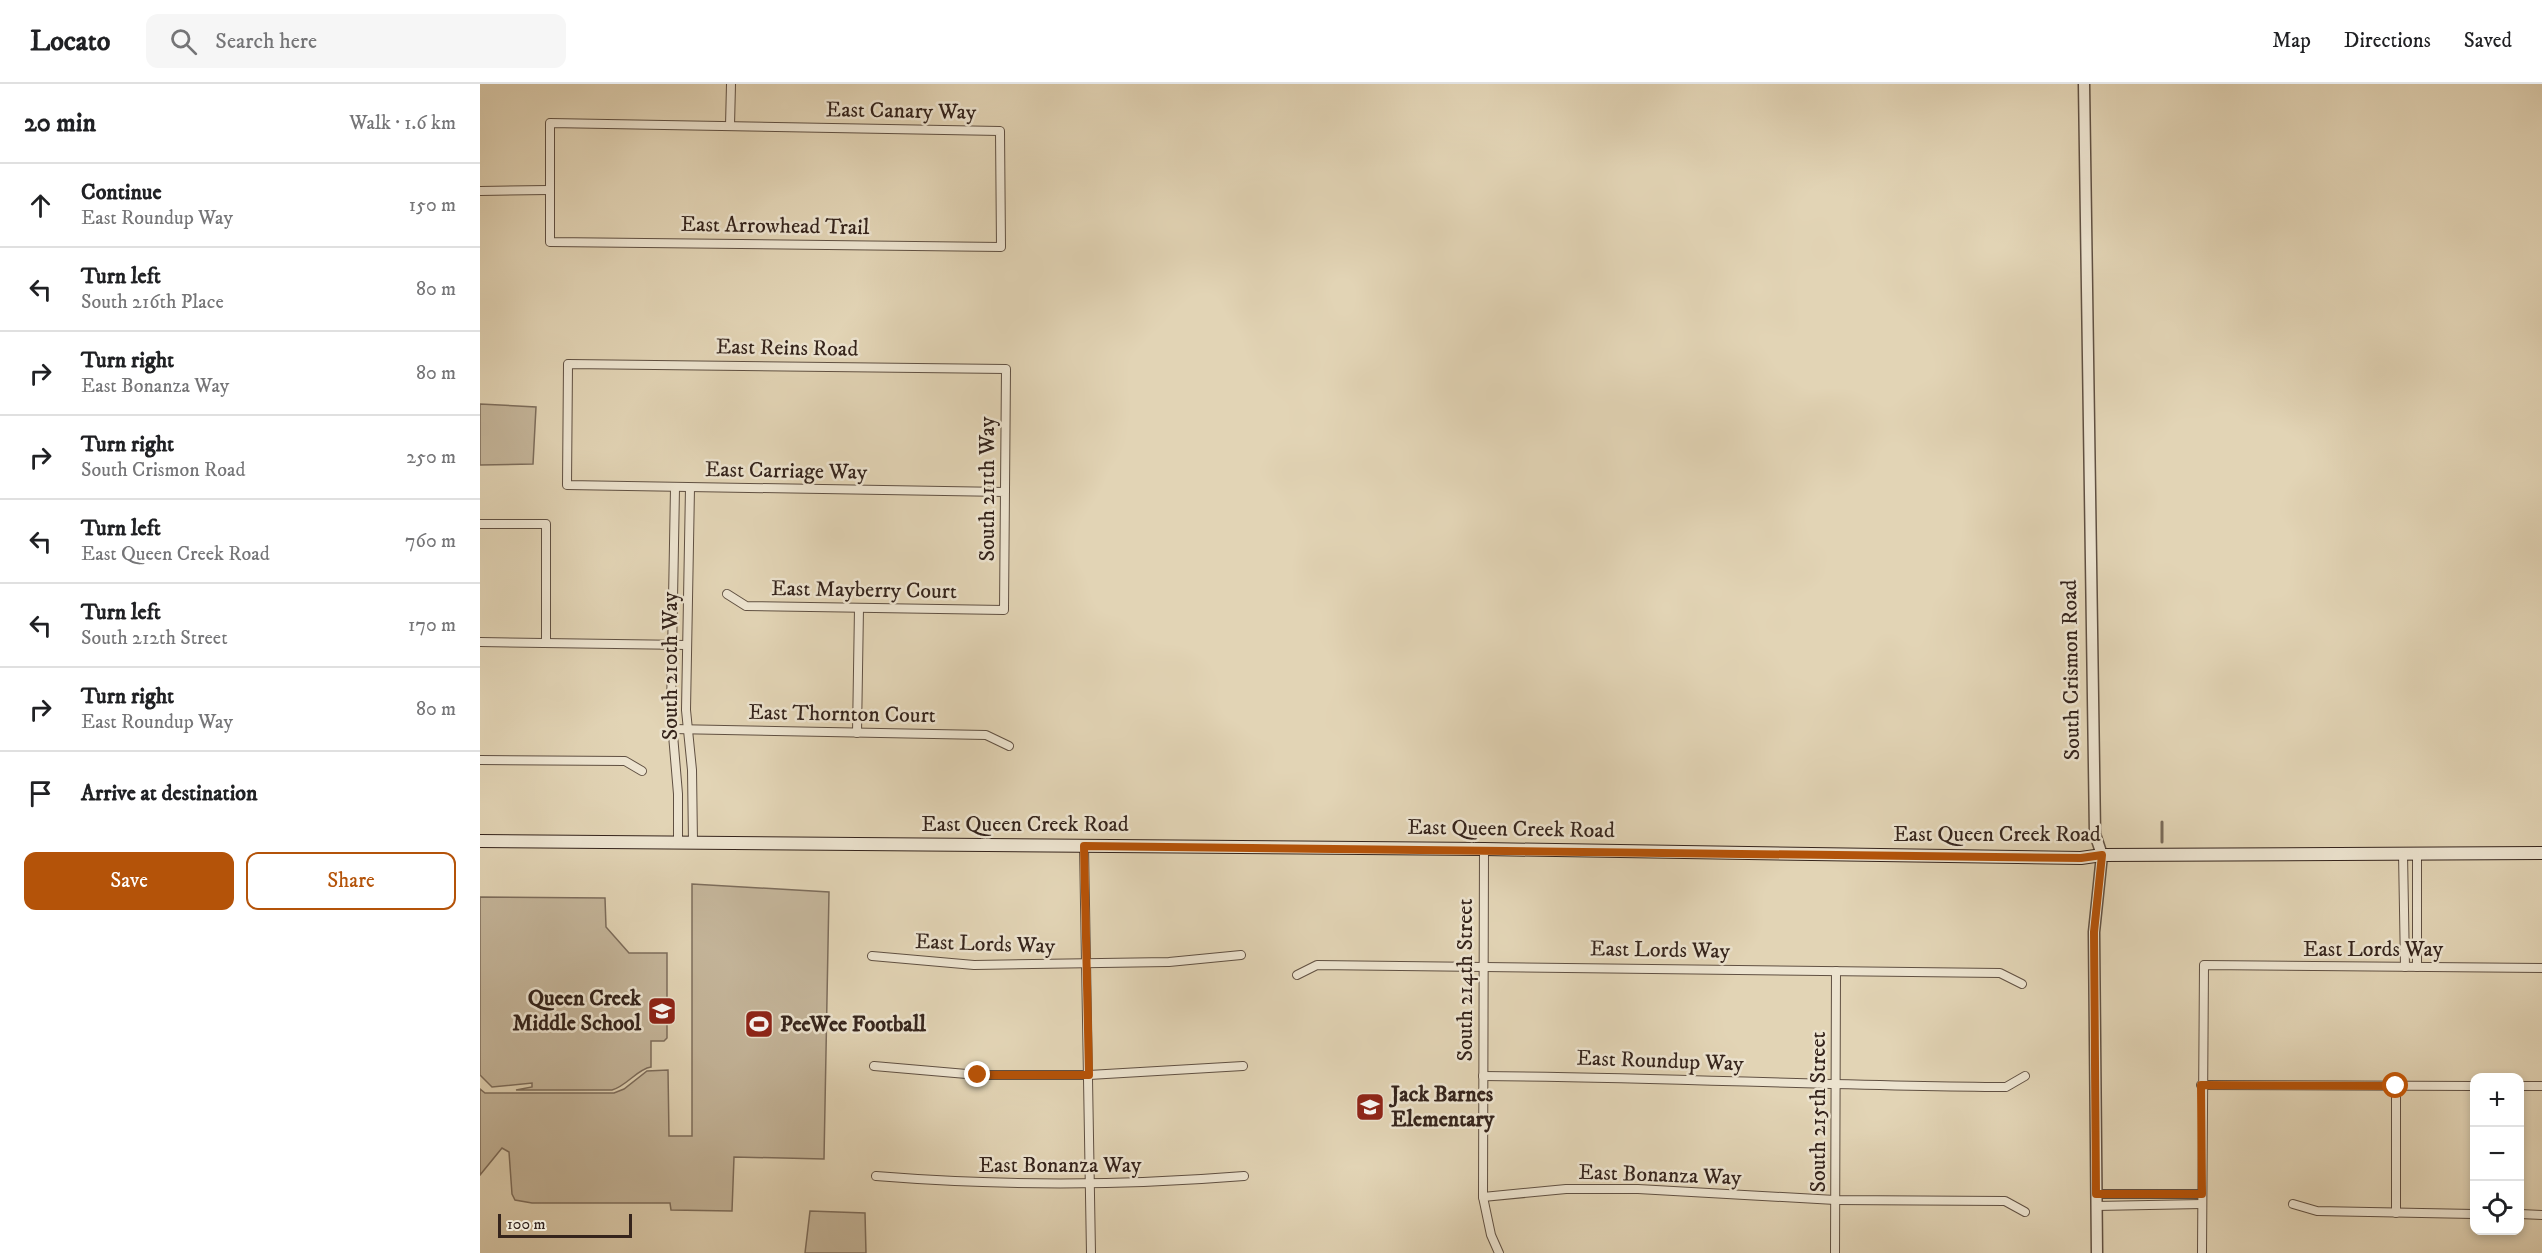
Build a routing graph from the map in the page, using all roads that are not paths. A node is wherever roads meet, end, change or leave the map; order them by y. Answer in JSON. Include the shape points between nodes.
{"nodes":[{"id":1,"x":731,"y":84,"type":"edge"},
{"id":2,"x":2084,"y":84,"type":"edge"},
{"id":3,"x":730,"y":126,"type":"junction"},
{"id":4,"x":549,"y":190,"type":"junction"},
{"id":5,"x":480,"y":191,"type":"edge"},
{"id":6,"x":1001,"y":247,"type":"joint"},
{"id":7,"x":1006,"y":369,"type":"joint"},
{"id":8,"x":567,"y":485,"type":"joint"},
{"id":9,"x":675,"y":488,"type":"junction"},
{"id":10,"x":690,"y":488,"type":"junction"},
{"id":11,"x":1005,"y":492,"type":"junction"},
{"id":12,"x":480,"y":524,"type":"edge"},
{"id":13,"x":727,"y":594,"type":"dead end"},
{"id":14,"x":859,"y":608,"type":"junction"},
{"id":15,"x":1004,"y":610,"type":"joint"},
{"id":16,"x":480,"y":642,"type":"edge"},
{"id":17,"x":546,"y":643,"type":"junction"},
{"id":18,"x":672,"y":645,"type":"junction"},
{"id":19,"x":687,"y":645,"type":"junction"},
{"id":20,"x":672,"y":729,"type":"junction"},
{"id":21,"x":686,"y":729,"type":"junction"},
{"id":22,"x":857,"y":733,"type":"junction"},
{"id":23,"x":1009,"y":746,"type":"dead end"},
{"id":24,"x":480,"y":760,"type":"edge"},
{"id":25,"x":642,"y":771,"type":"dead end"},
{"id":26,"x":480,"y":841,"type":"edge"},
{"id":27,"x":678,"y":842,"type":"junction"},
{"id":28,"x":693,"y":843,"type":"junction"},
{"id":29,"x":1084,"y":846,"type":"junction"},
{"id":30,"x":1484,"y":849,"type":"junction"},
{"id":31,"x":2403,"y":853,"type":"junction"},
{"id":32,"x":2417,"y":853,"type":"junction"},
{"id":33,"x":2542,"y":853,"type":"edge"},
{"id":34,"x":2102,"y":855,"type":"junction"},
{"id":35,"x":1241,"y":955,"type":"dead end"},
{"id":36,"x":872,"y":956,"type":"dead end"},
{"id":37,"x":1086,"y":964,"type":"junction"},
{"id":38,"x":1483,"y":966,"type":"junction"},
{"id":39,"x":2405,"y":967,"type":"junction"},
{"id":40,"x":2417,"y":967,"type":"junction"},
{"id":41,"x":2542,"y":968,"type":"edge"},
{"id":42,"x":1836,"y":971,"type":"junction"},
{"id":43,"x":1297,"y":975,"type":"dead end"},
{"id":44,"x":2022,"y":984,"type":"dead end"},
{"id":45,"x":874,"y":1066,"type":"dead end"},
{"id":46,"x":1243,"y":1066,"type":"dead end"},
{"id":47,"x":1089,"y":1075,"type":"junction"},
{"id":48,"x":1483,"y":1076,"type":"junction"},
{"id":49,"x":2025,"y":1076,"type":"dead end"},
{"id":50,"x":2201,"y":1085,"type":"junction"},
{"id":51,"x":1836,"y":1086,"type":"junction"},
{"id":52,"x":2396,"y":1086,"type":"junction"},
{"id":53,"x":2470,"y":1086,"type":"edge"},
{"id":54,"x":2524,"y":1086,"type":"edge"},
{"id":55,"x":2542,"y":1086,"type":"edge"},
{"id":56,"x":876,"y":1176,"type":"dead end"},
{"id":57,"x":1244,"y":1176,"type":"dead end"},
{"id":58,"x":1090,"y":1185,"type":"junction"},
{"id":59,"x":2096,"y":1194,"type":"junction"},
{"id":60,"x":2202,"y":1194,"type":"junction"},
{"id":61,"x":1483,"y":1197,"type":"junction"},
{"id":62,"x":1835,"y":1200,"type":"junction"},
{"id":63,"x":2202,"y":1204,"type":"junction"},
{"id":64,"x":2293,"y":1204,"type":"dead end"},
{"id":65,"x":2097,"y":1206,"type":"junction"},
{"id":66,"x":2025,"y":1212,"type":"dead end"},
{"id":67,"x":2396,"y":1213,"type":"junction"},
{"id":68,"x":2470,"y":1214,"type":"edge"},
{"id":69,"x":2524,"y":1214,"type":"edge"},
{"id":70,"x":2542,"y":1215,"type":"edge"},
{"id":71,"x":1091,"y":1253,"type":"edge"},
{"id":72,"x":1499,"y":1253,"type":"edge"},
{"id":73,"x":1835,"y":1253,"type":"edge"},
{"id":74,"x":2097,"y":1253,"type":"edge"},
{"id":75,"x":2202,"y":1253,"type":"edge"}],
"edges":[{"from":1,"to":3,"type":"street"},
{"from":2,"to":34,"type":"street","name":"South Crismon Road","via":[[2094,834]]},
{"from":3,"to":4,"type":"street","name":"East Canary Way","via":[[550,123]]},
{"from":3,"to":6,"type":"street","name":"East Canary Way","via":[[1000,130]]},
{"from":4,"to":5,"type":"street"},
{"from":4,"to":6,"type":"street","name":"East Arrowhead Trail","via":[[550,242]]},
{"from":7,"to":8,"type":"street","name":"East Reins Road","via":[[568,364]]},
{"from":7,"to":11,"type":"street","name":"South 211th Way"},
{"from":8,"to":9,"type":"street","name":"East Carriage Way"},
{"from":9,"to":10,"type":"street","name":"East Carriage Way"},
{"from":9,"to":18,"type":"street","name":"South 210th Way"},
{"from":10,"to":11,"type":"street","name":"East Carriage Way"},
{"from":10,"to":19,"type":"street","name":"South 210th Way"},
{"from":11,"to":15,"type":"street","name":"South 211th Way"},
{"from":12,"to":17,"type":"street","via":[[546,524]]},
{"from":13,"to":14,"type":"street","name":"East Mayberry Court","via":[[746,606]]},
{"from":14,"to":15,"type":"street","name":"East Mayberry Court"},
{"from":14,"to":22,"type":"street"},
{"from":16,"to":17,"type":"street"},
{"from":17,"to":18,"type":"street"},
{"from":18,"to":19,"type":"street"},
{"from":18,"to":20,"type":"street","name":"South 210th Way"},
{"from":19,"to":21,"type":"street","name":"South 210th Way"},
{"from":20,"to":21,"type":"street","name":"East Thornton Court"},
{"from":20,"to":27,"type":"street","name":"South 210th Way"},
{"from":21,"to":22,"type":"street","name":"East Thornton Court"},
{"from":21,"to":28,"type":"street","name":"South 210th Way","via":[[692,770]]},
{"from":22,"to":23,"type":"street","name":"East Thornton Court","via":[[986,735]]},
{"from":24,"to":25,"type":"street","via":[[625,762]]},
{"from":26,"to":27,"type":"main road","name":"East Queen Creek Road"},
{"from":27,"to":28,"type":"main road","name":"East Queen Creek Road"},
{"from":28,"to":29,"type":"main road","name":"East Queen Creek Road"},
{"from":29,"to":30,"type":"main road","name":"East Queen Creek Road"},
{"from":29,"to":37,"type":"street"},
{"from":30,"to":34,"type":"main road","name":"East Queen Creek Road","via":[[2081,858]]},
{"from":30,"to":38,"type":"street","name":"South 214th Street"},
{"from":31,"to":32,"type":"main road","name":"East Queen Creek Road"},
{"from":31,"to":34,"type":"main road","name":"East Queen Creek Road"},
{"from":31,"to":39,"type":"street"},
{"from":32,"to":33,"type":"main road","name":"East Queen Creek Road"},
{"from":32,"to":40,"type":"street"},
{"from":34,"to":59,"type":"street","name":"South Crismon Road","via":[[2094,932]]},
{"from":35,"to":37,"type":"street","name":"East Lords Way"},
{"from":36,"to":37,"type":"street","name":"East Lords Way","via":[[974,965]]},
{"from":37,"to":47,"type":"street"},
{"from":38,"to":42,"type":"street","name":"East Lords Way"},
{"from":38,"to":43,"type":"street","name":"East Lords Way","via":[[1317,966]]},
{"from":38,"to":48,"type":"street","name":"South 214th Street"},
{"from":39,"to":40,"type":"street","name":"East Lords Way"},
{"from":39,"to":50,"type":"street","name":"East Lords Way","via":[[2204,965]]},
{"from":40,"to":41,"type":"street","name":"East Lords Way"},
{"from":42,"to":44,"type":"street","name":"East Lords Way","via":[[2000,973]]},
{"from":42,"to":51,"type":"street","name":"South 215th Street"},
{"from":45,"to":47,"type":"street","via":[[978,1075]]},
{"from":46,"to":47,"type":"street"},
{"from":47,"to":58,"type":"street"},
{"from":48,"to":51,"type":"street","name":"East Roundup Way","via":[[1639,1077]]},
{"from":48,"to":61,"type":"street","name":"South 214th Street"},
{"from":49,"to":51,"type":"street","name":"East Roundup Way","via":[[2006,1087]]},
{"from":50,"to":52,"type":"street"},
{"from":50,"to":60,"type":"street"},
{"from":51,"to":62,"type":"street","name":"South 215th Street"},
{"from":52,"to":53,"type":"street"},
{"from":52,"to":67,"type":"street"},
{"from":54,"to":55,"type":"street"},
{"from":56,"to":58,"type":"street","name":"East Bonanza Way","via":[[973,1184]]},
{"from":57,"to":58,"type":"street","name":"East Bonanza Way"},
{"from":58,"to":71,"type":"street"},
{"from":59,"to":60,"type":"street"},
{"from":59,"to":65,"type":"street","name":"South Crismon Road"},
{"from":60,"to":63,"type":"street"},
{"from":61,"to":62,"type":"street","name":"East Bonanza Way","via":[[1638,1189]]},
{"from":61,"to":72,"type":"street","name":"South 214th Street"},
{"from":62,"to":66,"type":"street","name":"East Bonanza Way","via":[[2005,1201]]},
{"from":62,"to":73,"type":"street","name":"South 215th Street"},
{"from":63,"to":65,"type":"street"},
{"from":63,"to":75,"type":"street"},
{"from":64,"to":67,"type":"street","via":[[2317,1211]]},
{"from":65,"to":74,"type":"street","name":"South Crismon Road"},
{"from":67,"to":68,"type":"street"},
{"from":69,"to":70,"type":"street"}]}
